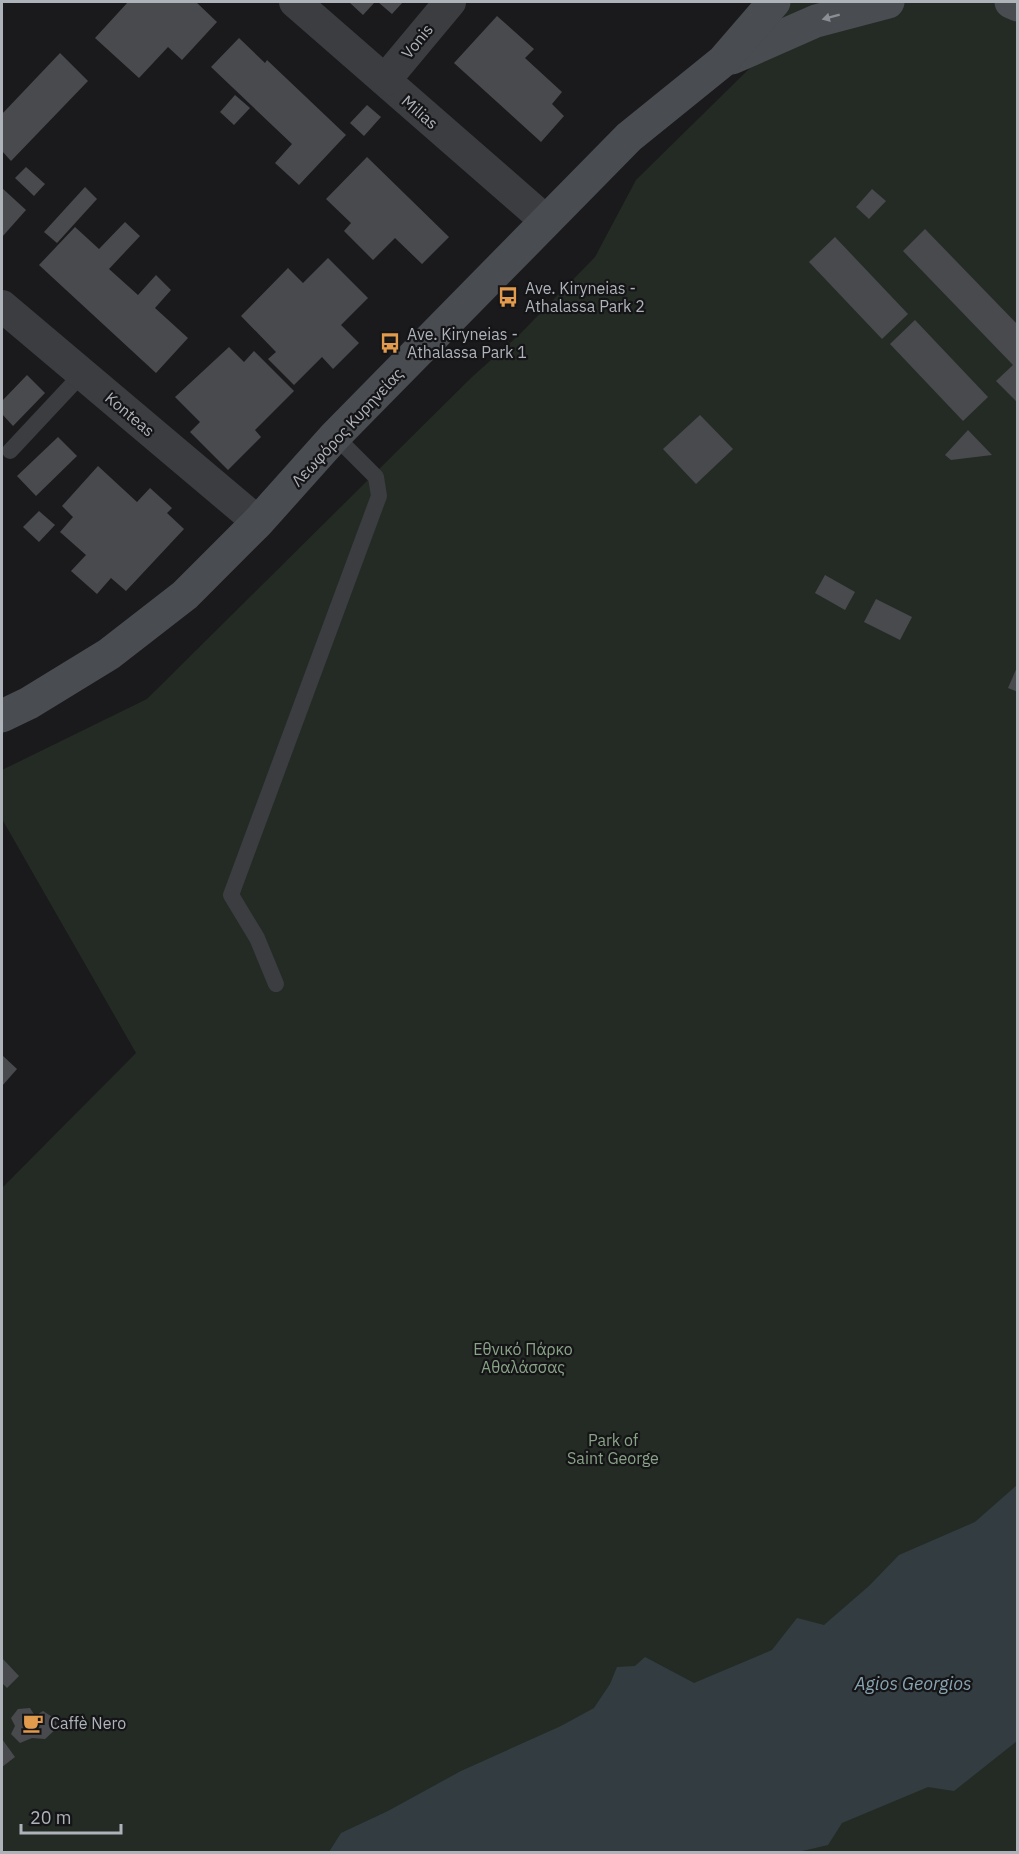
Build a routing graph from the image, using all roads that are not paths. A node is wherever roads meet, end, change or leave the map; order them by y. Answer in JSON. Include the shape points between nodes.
{"nodes":[{"id":1,"x":295,"y":2,"type":"edge"},
{"id":2,"x":450,"y":2,"type":"edge"},
{"id":3,"x":774,"y":2,"type":"edge"},
{"id":4,"x":888,"y":2,"type":"edge"},
{"id":5,"x":1011,"y":2,"type":"edge"},
{"id":6,"x":1017,"y":5,"type":"edge"},
{"id":7,"x":723,"y":61,"type":"junction"},
{"id":8,"x":385,"y":80,"type":"junction"},
{"id":9,"x":546,"y":221,"type":"junction"},
{"id":10,"x":2,"y":306,"type":"edge"},
{"id":11,"x":82,"y":374,"type":"junction"},
{"id":12,"x":335,"y":436,"type":"junction"},
{"id":13,"x":10,"y":451,"type":"dead end"},
{"id":14,"x":258,"y":522,"type":"junction"},
{"id":15,"x":2,"y":716,"type":"edge"},
{"id":16,"x":276,"y":984,"type":"dead end"}],
"edges":[{"from":1,"to":8,"type":"street","name":"Milias"},
{"from":2,"to":8,"type":"street","name":"Vonis"},
{"from":3,"to":7,"type":"main road","name":"Λεωφόρος Κυρηνείας"},
{"from":4,"to":7,"type":"main road","name":"Λεωφόρος Κυρηνείας","one_way":true,"via":[[816,21]]},
{"from":5,"to":6,"type":"main road"},
{"from":7,"to":9,"type":"main road","name":"Λεωφόρος Κυρηνείας","via":[[629,137]]},
{"from":8,"to":9,"type":"street","name":"Milias"},
{"from":9,"to":12,"type":"main road","name":"Λεωφόρος Κυρηνείας"},
{"from":10,"to":11,"type":"street","name":"Konteas"},
{"from":11,"to":13,"type":"lane"},
{"from":11,"to":14,"type":"street","name":"Konteas"},
{"from":12,"to":14,"type":"main road","name":"Λεωφόρος Κυρηνείας"},
{"from":12,"to":16,"type":"lane","via":[[376,477],[379,496],[231,895],[257,938]]},
{"from":14,"to":15,"type":"main road","name":"Λεωφόρος Κυρηνείας","via":[[185,596],[109,654]]}]}
